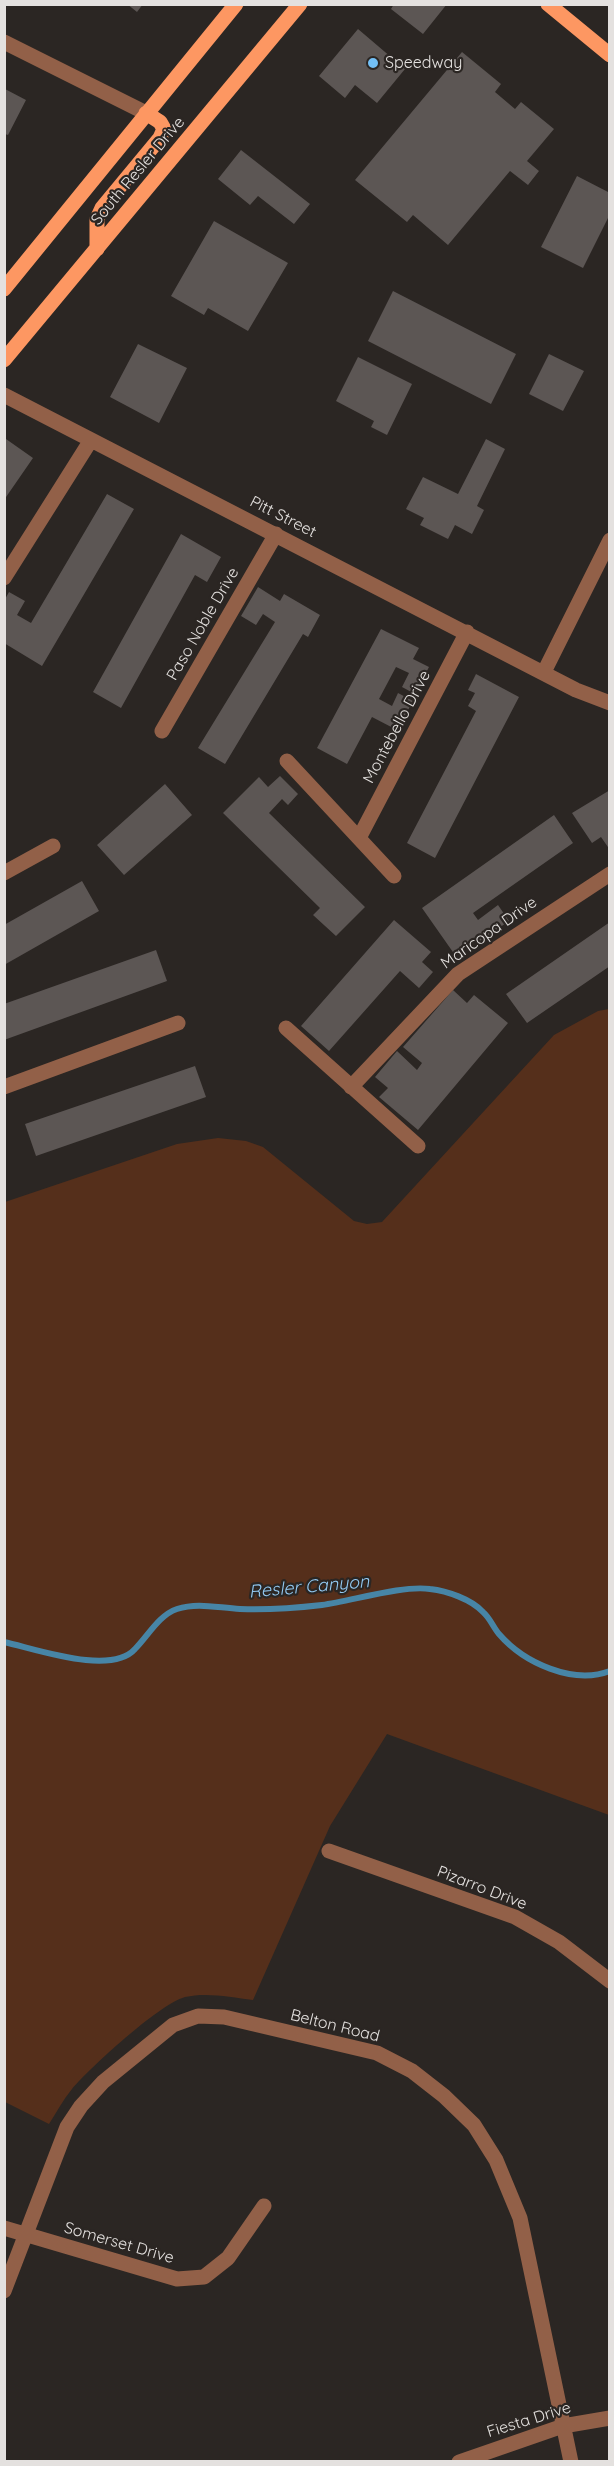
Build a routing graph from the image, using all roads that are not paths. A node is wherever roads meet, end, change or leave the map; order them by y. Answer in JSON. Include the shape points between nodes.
{"nodes":[{"id":1,"x":236,"y":4,"type":"edge"},
{"id":2,"x":300,"y":4,"type":"edge"},
{"id":3,"x":548,"y":4,"type":"edge"},
{"id":4,"x":4,"y":42,"type":"edge"},
{"id":5,"x":609,"y":55,"type":"edge"},
{"id":6,"x":146,"y":113,"type":"junction"},
{"id":7,"x":97,"y":249,"type":"junction"},
{"id":8,"x":4,"y":289,"type":"edge"},
{"id":9,"x":4,"y":360,"type":"edge"},
{"id":10,"x":4,"y":395,"type":"edge"},
{"id":11,"x":92,"y":440,"type":"junction"},
{"id":12,"x":276,"y":534,"type":"junction"},
{"id":13,"x":609,"y":540,"type":"edge"},
{"id":14,"x":4,"y":578,"type":"edge"},
{"id":15,"x":467,"y":632,"type":"junction"},
{"id":16,"x":544,"y":672,"type":"junction"},
{"id":17,"x":609,"y":703,"type":"edge"},
{"id":18,"x":162,"y":732,"type":"dead end"},
{"id":19,"x":287,"y":761,"type":"dead end"},
{"id":20,"x":359,"y":838,"type":"junction"},
{"id":21,"x":53,"y":846,"type":"dead end"},
{"id":22,"x":4,"y":873,"type":"edge"},
{"id":23,"x":609,"y":874,"type":"edge"},
{"id":24,"x":394,"y":876,"type":"dead end"},
{"id":25,"x":177,"y":1023,"type":"dead end"},
{"id":26,"x":286,"y":1028,"type":"dead end"},
{"id":27,"x":4,"y":1087,"type":"edge"},
{"id":28,"x":351,"y":1087,"type":"junction"},
{"id":29,"x":418,"y":1146,"type":"dead end"},
{"id":30,"x":329,"y":1851,"type":"dead end"},
{"id":31,"x":609,"y":1981,"type":"edge"},
{"id":32,"x":264,"y":2206,"type":"dead end"},
{"id":33,"x":4,"y":2228,"type":"edge"},
{"id":34,"x":26,"y":2235,"type":"junction"},
{"id":35,"x":4,"y":2291,"type":"edge"},
{"id":36,"x":609,"y":2418,"type":"edge"},
{"id":37,"x":563,"y":2426,"type":"junction"},
{"id":38,"x":459,"y":2462,"type":"edge"},
{"id":39,"x":571,"y":2462,"type":"edge"}],
"edges":[{"from":1,"to":6,"type":"main road","name":"South Resler Drive"},
{"from":2,"to":7,"type":"main road","name":"South Resler Drive"},
{"from":3,"to":5,"type":"main road"},
{"from":4,"to":6,"type":"street"},
{"from":6,"to":7,"type":"main road","via":[[164,129],[102,208],[97,219]]},
{"from":6,"to":8,"type":"main road","name":"South Resler Drive"},
{"from":7,"to":9,"type":"main road","name":"South Resler Drive"},
{"from":10,"to":11,"type":"street","name":"Pitt Street"},
{"from":11,"to":12,"type":"street","name":"Pitt Street"},
{"from":11,"to":14,"type":"street"},
{"from":12,"to":15,"type":"street","name":"Pitt Street"},
{"from":12,"to":18,"type":"street","name":"Paso Noble Drive"},
{"from":13,"to":16,"type":"street"},
{"from":15,"to":16,"type":"street","name":"Pitt Street"},
{"from":15,"to":20,"type":"street","name":"Montebello Drive"},
{"from":16,"to":17,"type":"street","name":"Pitt Street"},
{"from":19,"to":20,"type":"street"},
{"from":20,"to":24,"type":"street"},
{"from":21,"to":22,"type":"street"},
{"from":23,"to":28,"type":"street","name":"Maricopa Drive","via":[[458,974]]},
{"from":25,"to":27,"type":"street"},
{"from":26,"to":28,"type":"street"},
{"from":28,"to":29,"type":"street"},
{"from":30,"to":31,"type":"street","name":"Pizarro Drive","via":[[515,1917],[560,1942]]},
{"from":32,"to":34,"type":"street","name":"Somerset Drive","via":[[228,2258],[204,2277],[177,2279]]},
{"from":33,"to":34,"type":"street","name":"Somerset Drive"},
{"from":34,"to":35,"type":"street","name":"Belton Road"},
{"from":34,"to":37,"type":"street","name":"Belton Road","via":[[67,2127],[81,2106],[103,2082],[173,2025],[198,2016],[224,2017],[377,2053],[411,2071],[444,2096],[474,2125],[496,2160],[520,2218]]},
{"from":36,"to":37,"type":"street","name":"Fiesta Drive"},
{"from":37,"to":38,"type":"street","name":"Fiesta Drive"},
{"from":37,"to":39,"type":"street","name":"Belton Road"}]}
